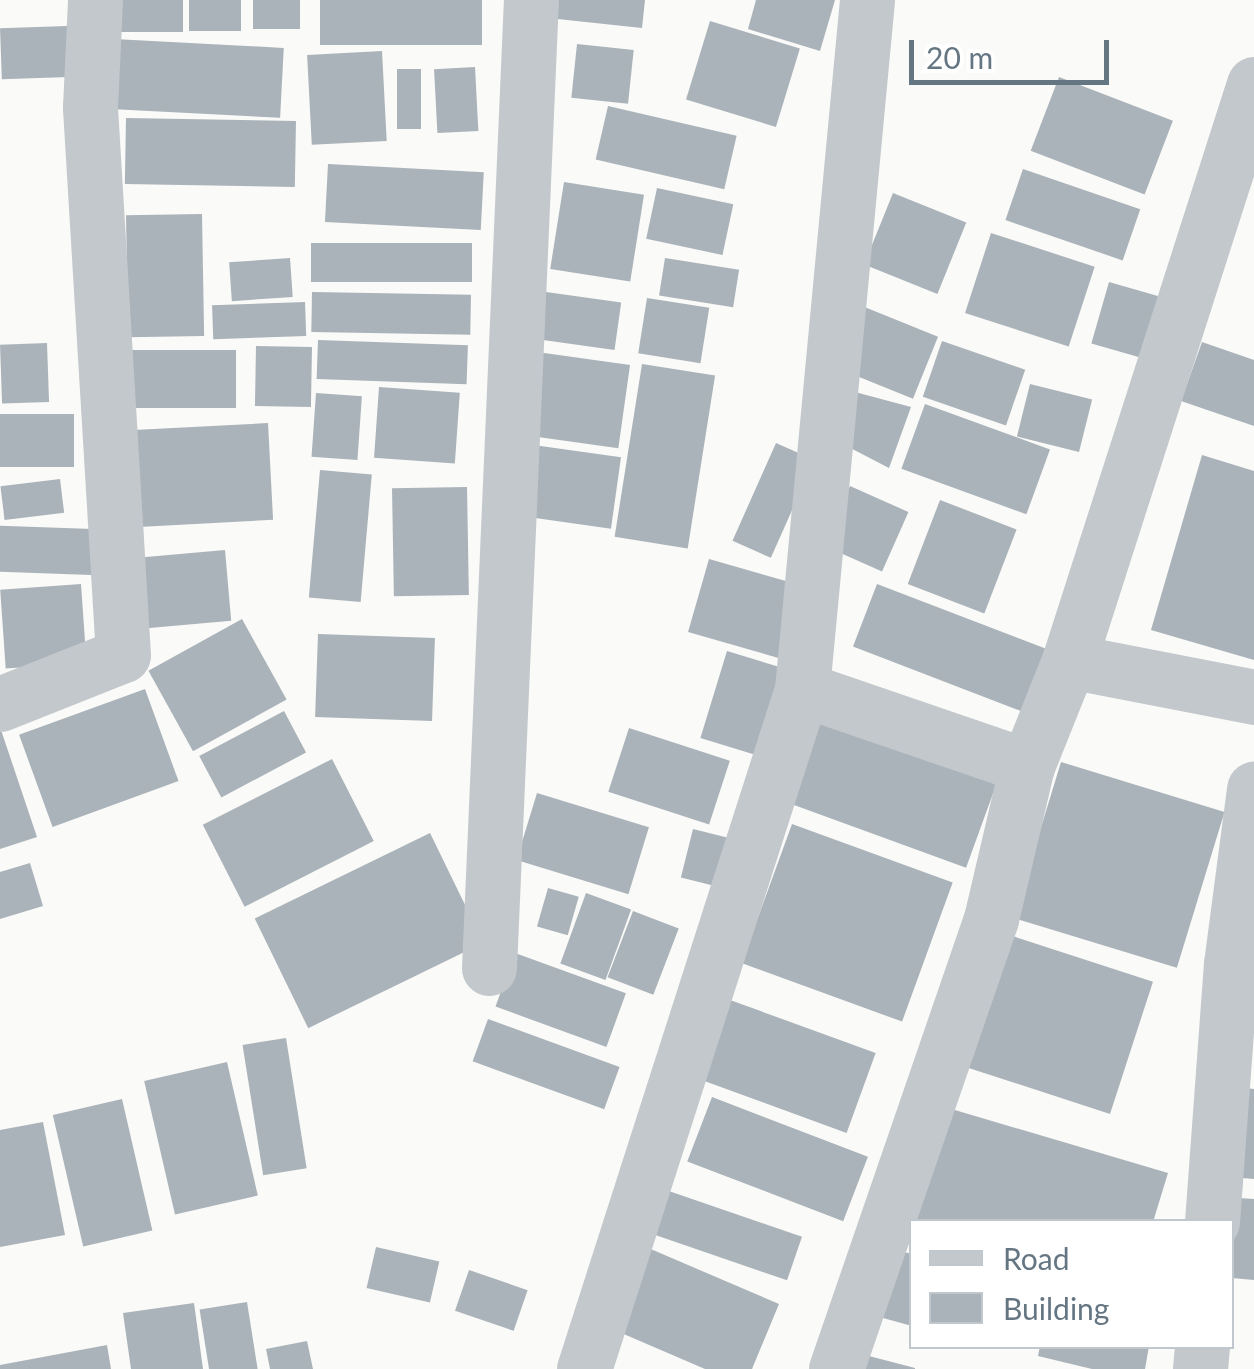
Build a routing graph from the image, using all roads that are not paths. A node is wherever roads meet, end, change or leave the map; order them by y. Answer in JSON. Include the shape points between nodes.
{"nodes":[{"id":1,"x":95,"y":0,"type":"edge"},
{"id":2,"x":531,"y":0,"type":"edge"},
{"id":3,"x":867,"y":0,"type":"edge"},
{"id":4,"x":1254,"y":84,"type":"edge"},
{"id":5,"x":1069,"y":661,"type":"junction"},
{"id":6,"x":802,"y":690,"type":"junction"},
{"id":7,"x":1254,"y":697,"type":"edge"},
{"id":8,"x":0,"y":704,"type":"edge"},
{"id":9,"x":1027,"y":766,"type":"junction"},
{"id":10,"x":1254,"y":789,"type":"edge"},
{"id":11,"x":489,"y":968,"type":"dead end"},
{"id":12,"x":1212,"y":1219,"type":"edge"},
{"id":13,"x":584,"y":1369,"type":"edge"},
{"id":14,"x":836,"y":1369,"type":"edge"}],
"edges":[{"from":1,"to":8,"type":"street","via":[[90,107],[123,654]]},
{"from":2,"to":11,"type":"street"},
{"from":3,"to":6,"type":"street"},
{"from":4,"to":5,"type":"street"},
{"from":5,"to":7,"type":"street"},
{"from":5,"to":9,"type":"street"},
{"from":6,"to":9,"type":"street"},
{"from":6,"to":13,"type":"street"},
{"from":9,"to":14,"type":"street","via":[[991,919]]},
{"from":10,"to":12,"type":"street","via":[[1231,964]]}]}
